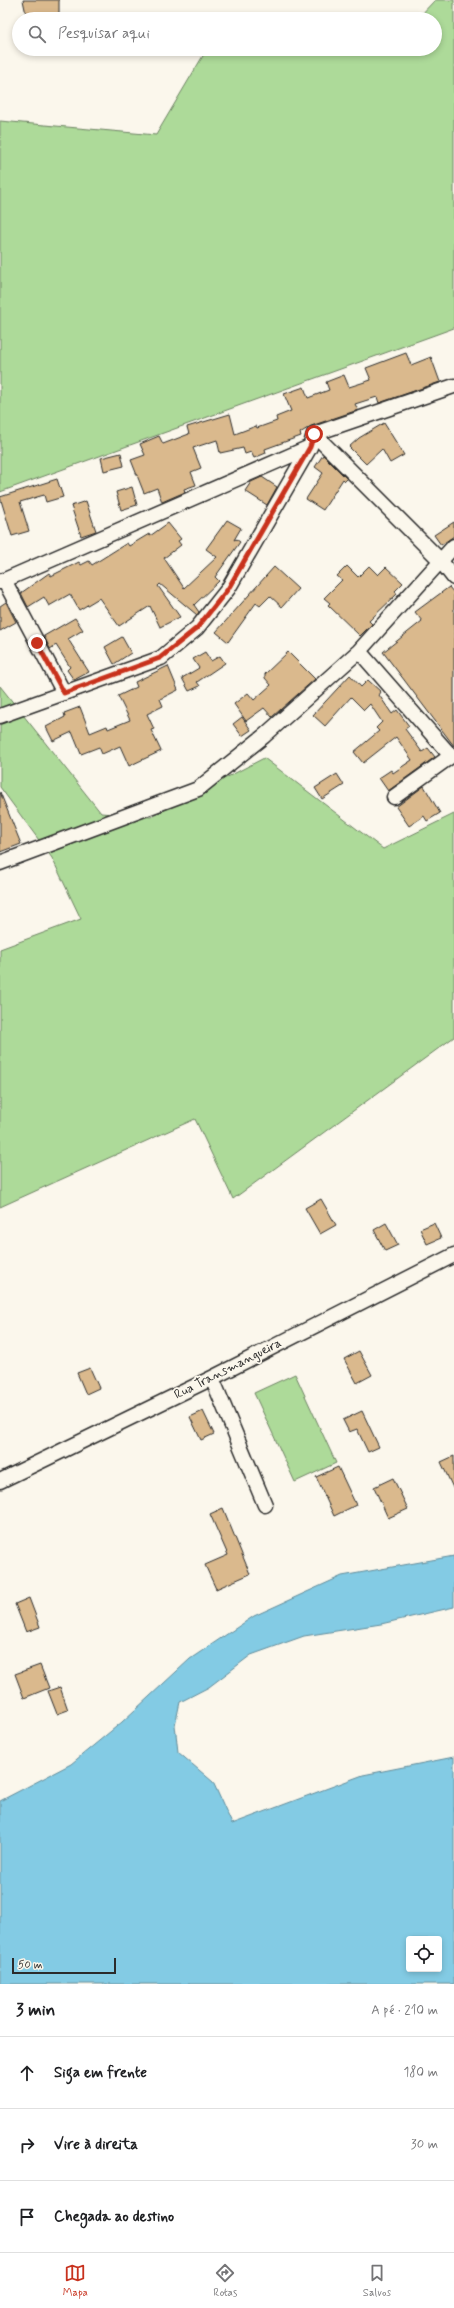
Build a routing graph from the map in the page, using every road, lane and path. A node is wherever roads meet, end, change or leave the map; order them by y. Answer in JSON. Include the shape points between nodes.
{"nodes":[{"id":1,"x":454,"y":386,"type":"edge"},
{"id":2,"x":312,"y":440,"type":"junction"},
{"id":3,"x":454,"y":546,"type":"edge"},
{"id":4,"x":440,"y":560,"type":"junction"},
{"id":5,"x":454,"y":578,"type":"edge"},
{"id":6,"x":2,"y":581,"type":"edge"},
{"id":7,"x":359,"y":651,"type":"junction"},
{"id":8,"x":64,"y":693,"type":"junction"},
{"id":9,"x":0,"y":716,"type":"edge"},
{"id":10,"x":394,"y":797,"type":"dead end"},
{"id":11,"x":0,"y":863,"type":"edge"},
{"id":12,"x":454,"y":1255,"type":"edge"},
{"id":13,"x":212,"y":1378,"type":"junction"},
{"id":14,"x":0,"y":1481,"type":"edge"},
{"id":15,"x":265,"y":1505,"type":"dead end"}],
"edges":[{"from":1,"to":2,"type":"street"},
{"from":2,"to":4,"type":"street"},
{"from":2,"to":6,"type":"street"},
{"from":2,"to":8,"type":"street","via":[[228,589],[197,628],[160,658]]},
{"from":3,"to":4,"type":"street"},
{"from":4,"to":5,"type":"street"},
{"from":4,"to":7,"type":"street"},
{"from":6,"to":8,"type":"street"},
{"from":7,"to":10,"type":"street","via":[[451,756]]},
{"from":7,"to":11,"type":"street","via":[[264,736],[198,789]]},
{"from":8,"to":9,"type":"street"},
{"from":12,"to":13,"type":"street","name":"Rua Transmangueira"},
{"from":13,"to":14,"type":"street","name":"Rua Transmangueira"},
{"from":13,"to":15,"type":"street"}]}
